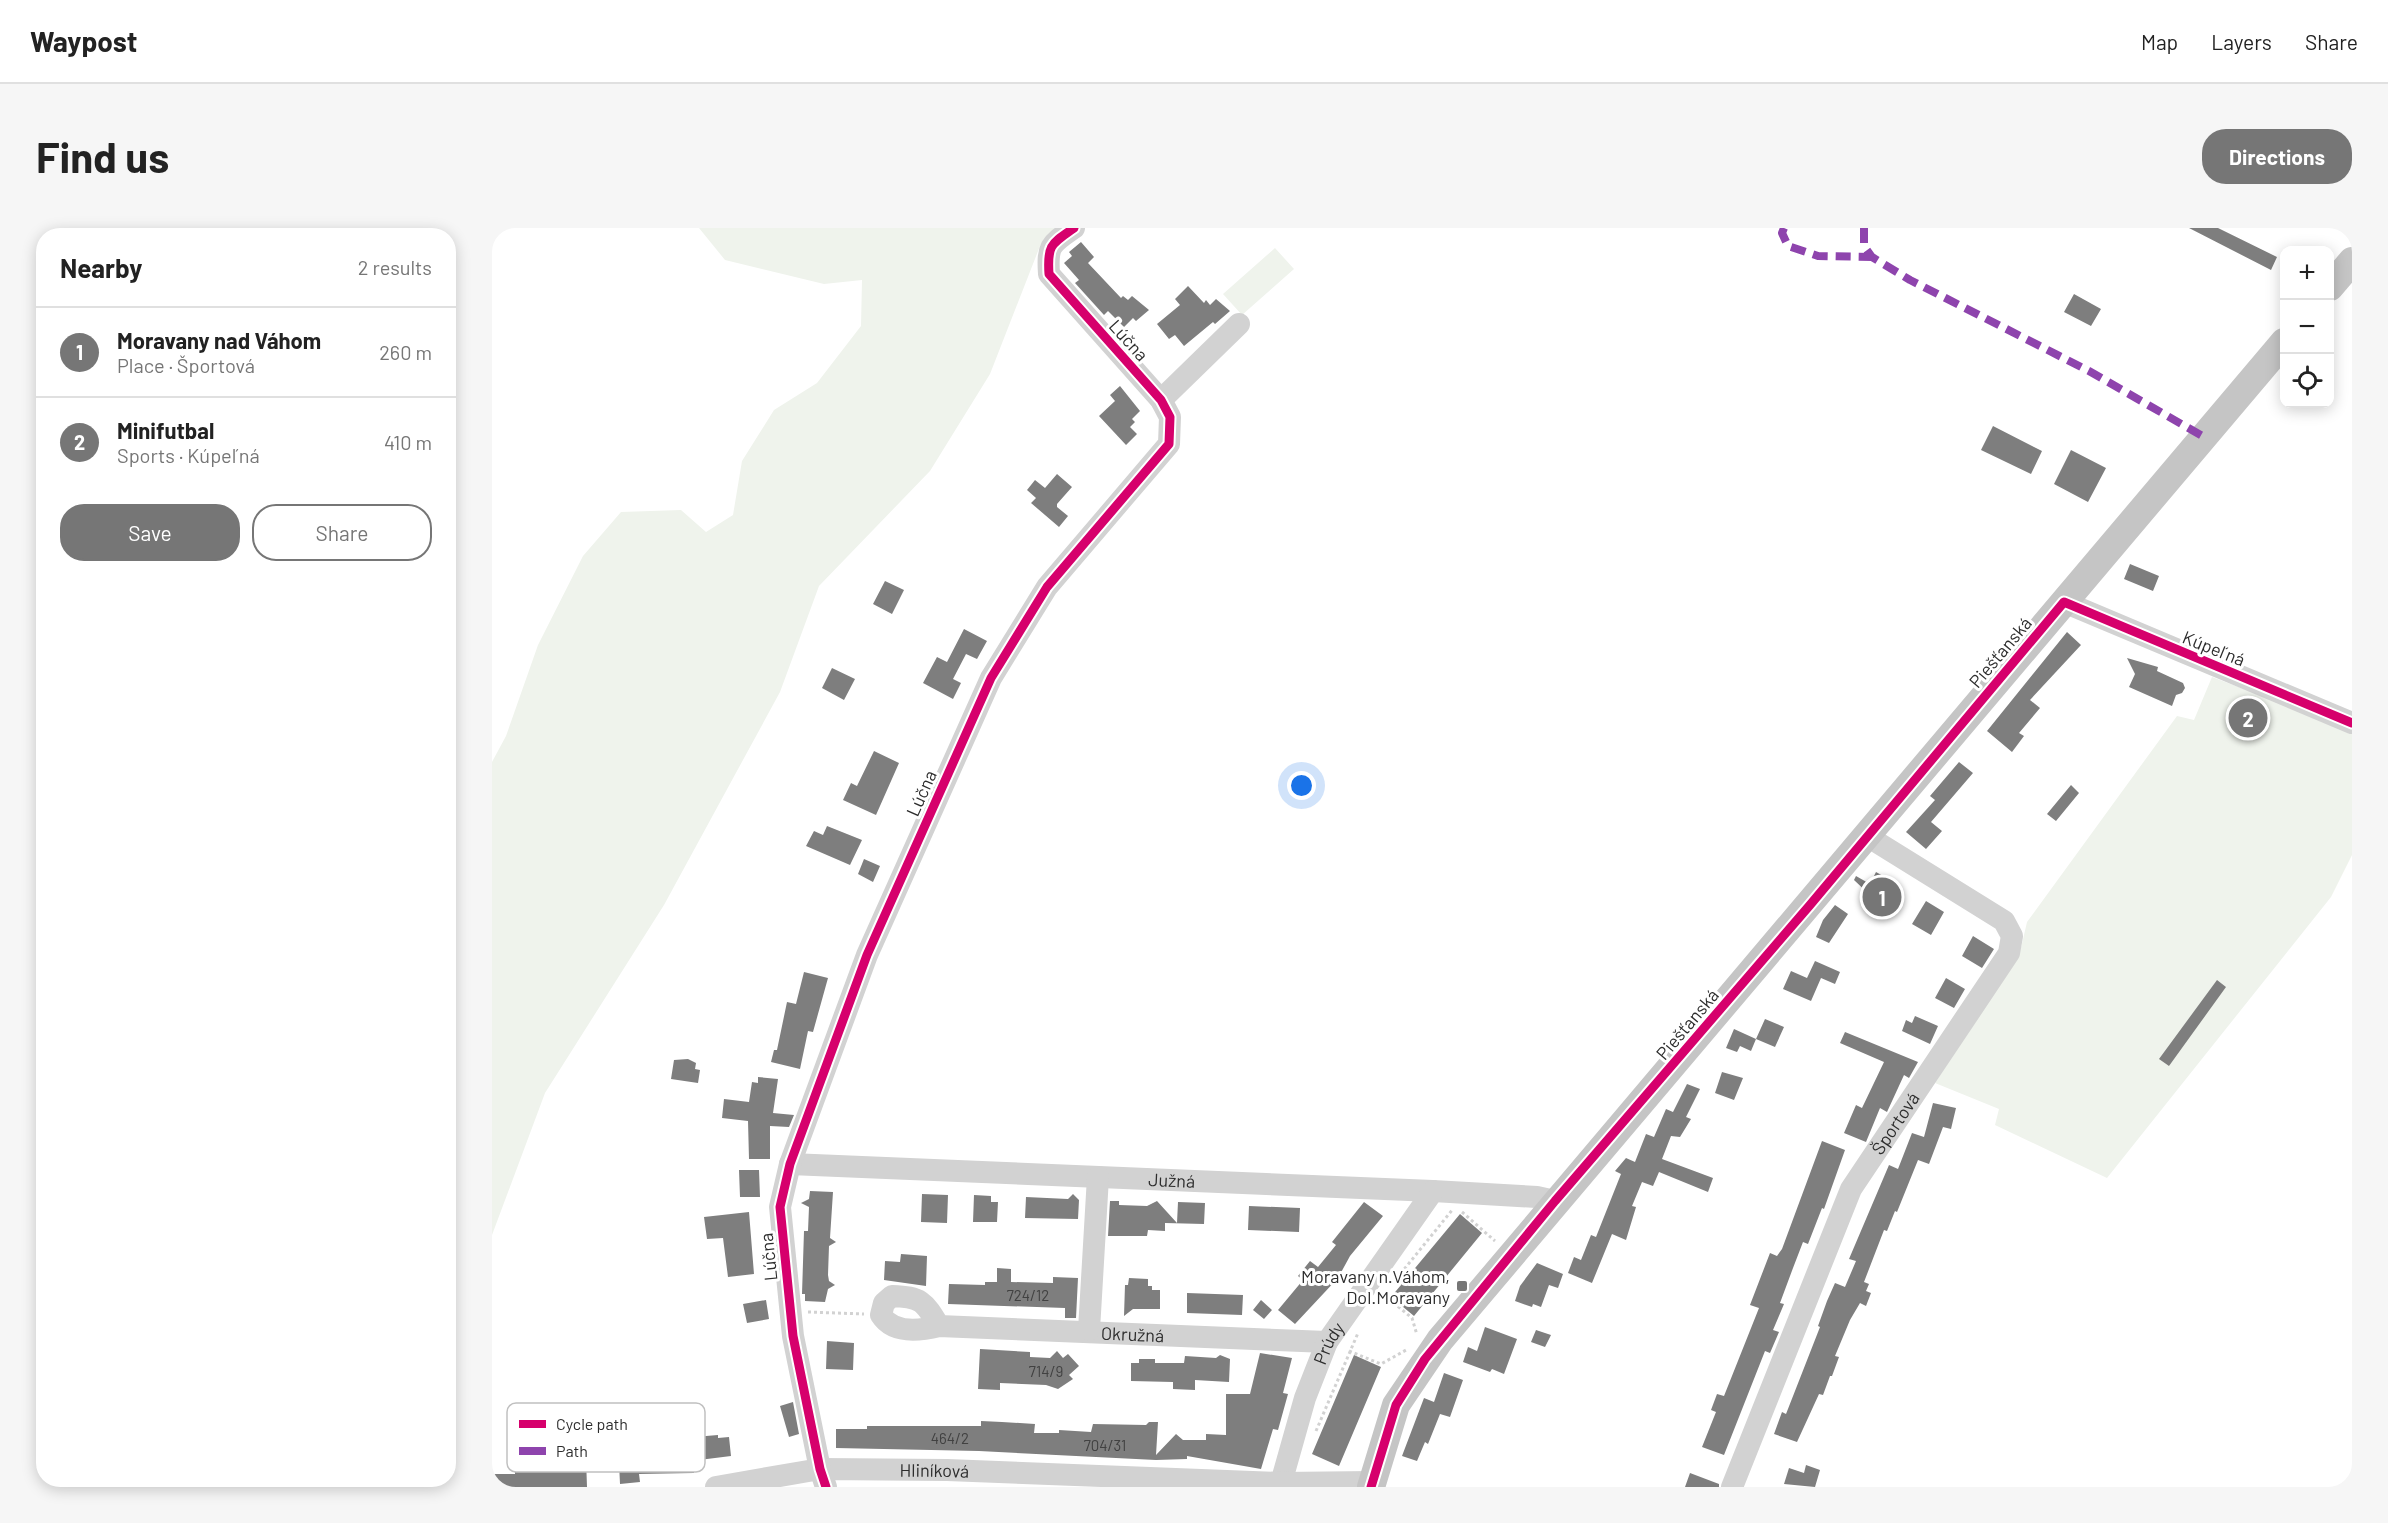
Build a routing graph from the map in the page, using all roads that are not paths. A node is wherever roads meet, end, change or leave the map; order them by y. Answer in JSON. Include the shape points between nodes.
{"nodes":[{"id":1,"x":1074,"y":228,"type":"edge"},
{"id":2,"x":2352,"y":261,"type":"edge"},
{"id":3,"x":2334,"y":282,"type":"edge"},
{"id":4,"x":1239,"y":324,"type":"dead end"},
{"id":5,"x":2280,"y":347,"type":"edge"},
{"id":6,"x":1161,"y":400,"type":"junction"},
{"id":7,"x":2064,"y":602,"type":"junction"},
{"id":8,"x":2352,"y":723,"type":"edge"},
{"id":9,"x":1867,"y":836,"type":"junction"},
{"id":10,"x":790,"y":1164,"type":"junction"},
{"id":11,"x":1098,"y":1177,"type":"junction"},
{"id":12,"x":1433,"y":1191,"type":"junction"},
{"id":13,"x":1555,"y":1202,"type":"junction"},
{"id":14,"x":939,"y":1326,"type":"junction"},
{"id":15,"x":1089,"y":1330,"type":"junction"},
{"id":16,"x":1327,"y":1341,"type":"junction"},
{"id":17,"x":823,"y":1478,"type":"edge"},
{"id":18,"x":960,"y":1479,"type":"edge"},
{"id":19,"x":1030,"y":1481,"type":"edge"},
{"id":20,"x":1063,"y":1482,"type":"edge"},
{"id":21,"x":1098,"y":1482,"type":"edge"},
{"id":22,"x":1129,"y":1483,"type":"edge"},
{"id":23,"x":1199,"y":1483,"type":"edge"},
{"id":24,"x":1281,"y":1483,"type":"junction"},
{"id":25,"x":1165,"y":1484,"type":"edge"},
{"id":26,"x":1238,"y":1484,"type":"edge"},
{"id":27,"x":1371,"y":1485,"type":"edge"},
{"id":28,"x":716,"y":1487,"type":"edge"},
{"id":29,"x":1732,"y":1487,"type":"edge"}],
"edges":[{"from":1,"to":6,"type":"street","name":"Lúčna","via":[[1051,244],[1048,274]]},
{"from":2,"to":3,"type":"main road"},
{"from":4,"to":6,"type":"street"},
{"from":5,"to":7,"type":"main road","name":"Piešťanská"},
{"from":6,"to":10,"type":"street","name":"Lúčna","via":[[1170,417],[1169,444],[1164,453],[1047,587],[991,678],[867,955]]},
{"from":7,"to":8,"type":"street","name":"Kúpeľná"},
{"from":7,"to":9,"type":"main road","name":"Piešťanská"},
{"from":9,"to":13,"type":"main road","name":"Piešťanská"},
{"from":9,"to":29,"type":"street","name":"Športová","via":[[2004,921],[2013,936],[2009,952],[1851,1189]]},
{"from":10,"to":11,"type":"street","name":"Južná"},
{"from":10,"to":17,"type":"street","name":"Lúčna","via":[[780,1207],[790,1311]]},
{"from":11,"to":12,"type":"street","name":"Južná"},
{"from":11,"to":15,"type":"street"},
{"from":12,"to":13,"type":"street","name":"Južná","via":[[1537,1197]]},
{"from":12,"to":16,"type":"street","name":"Prúdy"},
{"from":13,"to":27,"type":"main road","name":"Piešťanská","via":[[1420,1367],[1396,1405]]},
{"from":14,"to":14,"type":"street","name":"Okružná","via":[[924,1303],[913,1297],[892,1296],[884,1303],[881,1315],[894,1328]]},
{"from":14,"to":15,"type":"street","name":"Okružná"},
{"from":15,"to":16,"type":"street","name":"Okružná"},
{"from":16,"to":24,"type":"street","name":"Prúdy","via":[[1305,1398]]},
{"from":17,"to":18,"type":"street","name":"Hliníková"},
{"from":17,"to":28,"type":"street","name":"Hliníková"},
{"from":18,"to":19,"type":"street","name":"Hliníková"},
{"from":19,"to":20,"type":"street","name":"Hliníková"},
{"from":20,"to":21,"type":"street","name":"Hliníková"},
{"from":21,"to":22,"type":"street","name":"Hliníková"},
{"from":22,"to":25,"type":"street","name":"Hliníková"},
{"from":23,"to":25,"type":"street","name":"Hliníková"},
{"from":23,"to":26,"type":"street","name":"Hliníková"},
{"from":24,"to":26,"type":"street","name":"Hliníková"},
{"from":24,"to":27,"type":"street","name":"Hliníková"}]}
